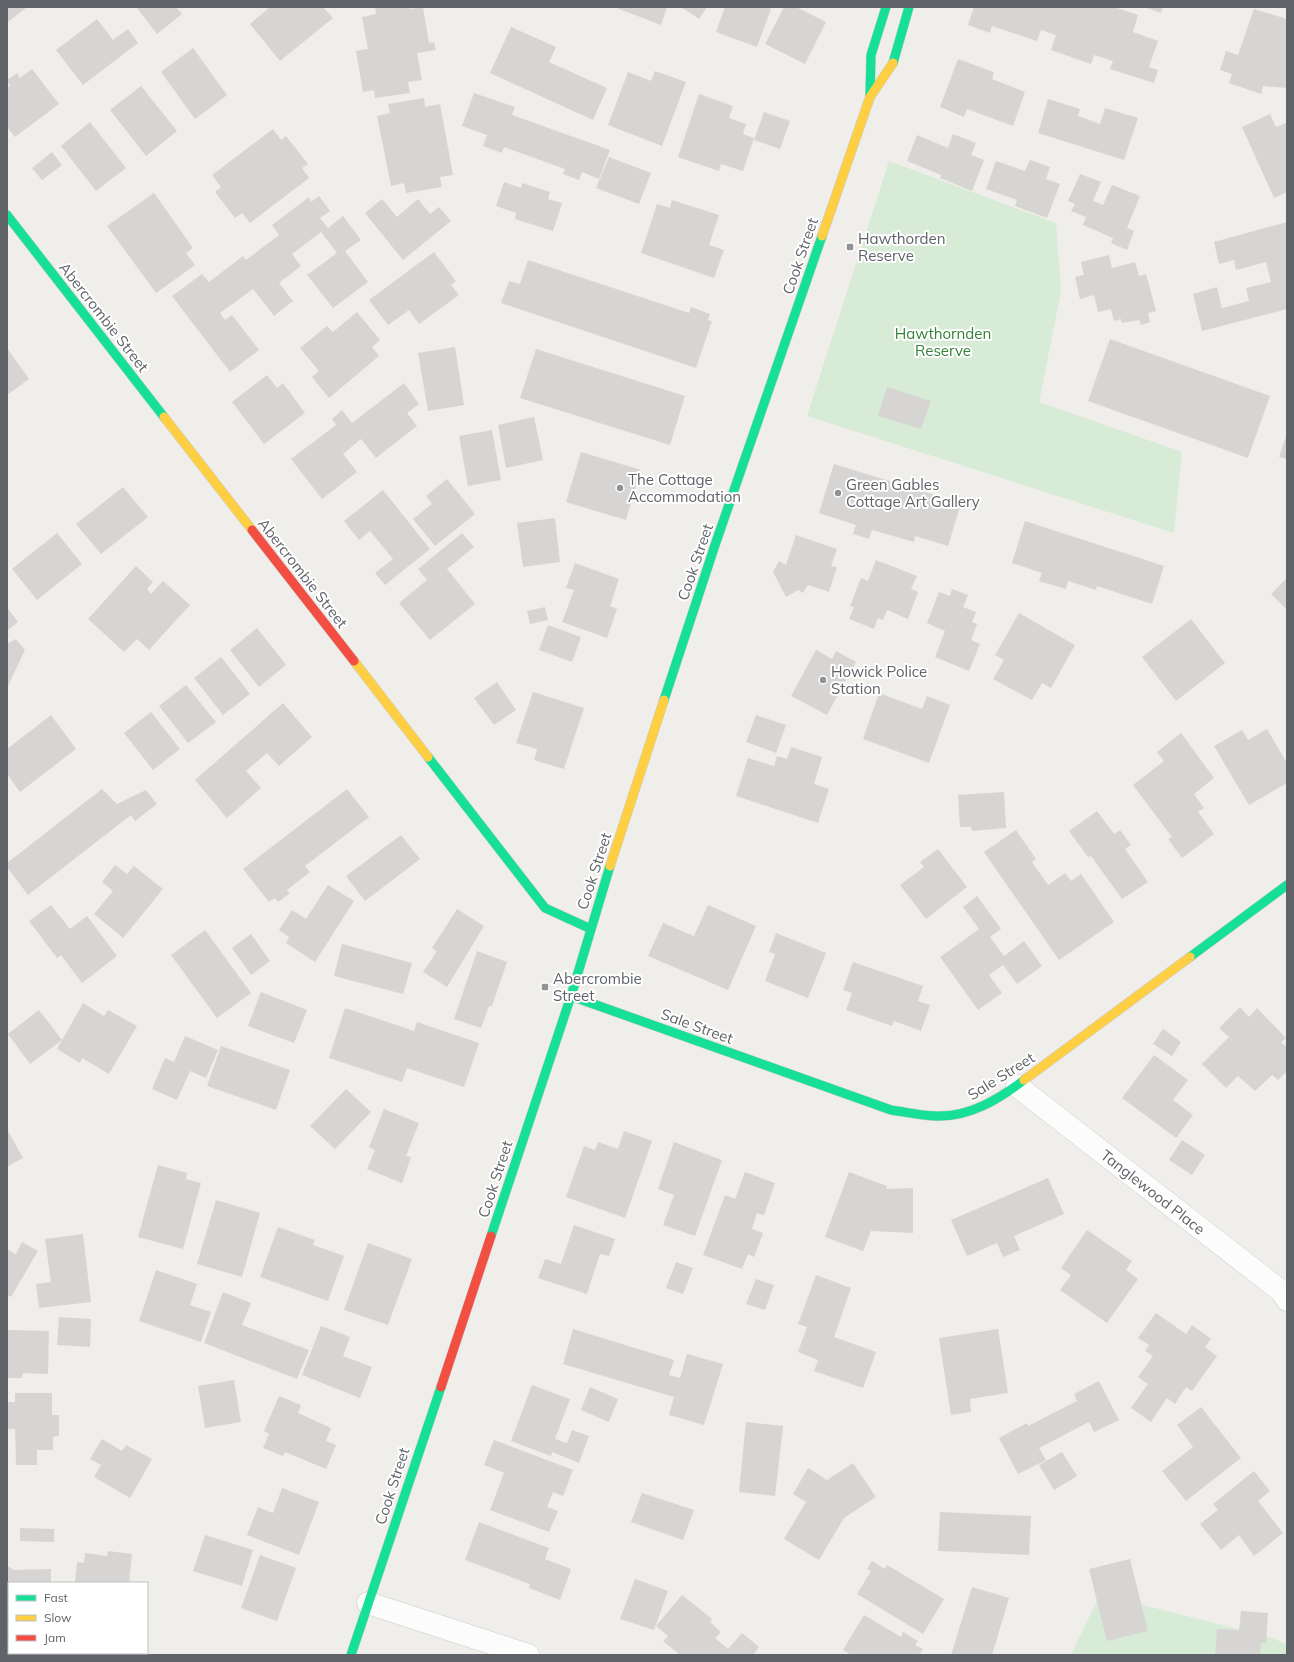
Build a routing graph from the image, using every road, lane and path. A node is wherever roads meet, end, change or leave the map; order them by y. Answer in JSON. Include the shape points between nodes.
{"nodes":[{"id":1,"x":886,"y":7,"type":"edge"},
{"id":2,"x":909,"y":7,"type":"edge"},
{"id":3,"x":870,"y":97,"type":"junction"},
{"id":4,"x":7,"y":215,"type":"edge"},
{"id":5,"x":1287,"y":885,"type":"edge"},
{"id":6,"x":590,"y":929,"type":"junction"},
{"id":7,"x":571,"y":996,"type":"junction"},
{"id":8,"x":1017,"y":1086,"type":"junction"},
{"id":9,"x":1287,"y":1300,"type":"edge"},
{"id":10,"x":368,"y":1602,"type":"junction"},
{"id":11,"x":351,"y":1655,"type":"edge"},
{"id":12,"x":528,"y":1655,"type":"edge"}],
"edges":[{"from":1,"to":3,"type":"main road","name":"Cook Street","via":[[871,55]]},
{"from":2,"to":3,"type":"main road","name":"Cook Street","via":[[892,62]]},
{"from":3,"to":6,"type":"main road","name":"Cook Street","via":[[680,647]]},
{"from":4,"to":6,"type":"main road","name":"Abercrombie Street","via":[[544,908]]},
{"from":5,"to":8,"type":"main road","name":"Sale Street"},
{"from":6,"to":7,"type":"main road","name":"Cook Street"},
{"from":7,"to":8,"type":"main road","name":"Sale Street","via":[[891,1110],[943,1116],[964,1114]]},
{"from":7,"to":10,"type":"main road","name":"Cook Street"},
{"from":8,"to":9,"type":"street","name":"Tanglewood Place","via":[[1281,1291]]},
{"from":10,"to":11,"type":"main road","name":"Cook Street"},
{"from":10,"to":12,"type":"street"}]}
